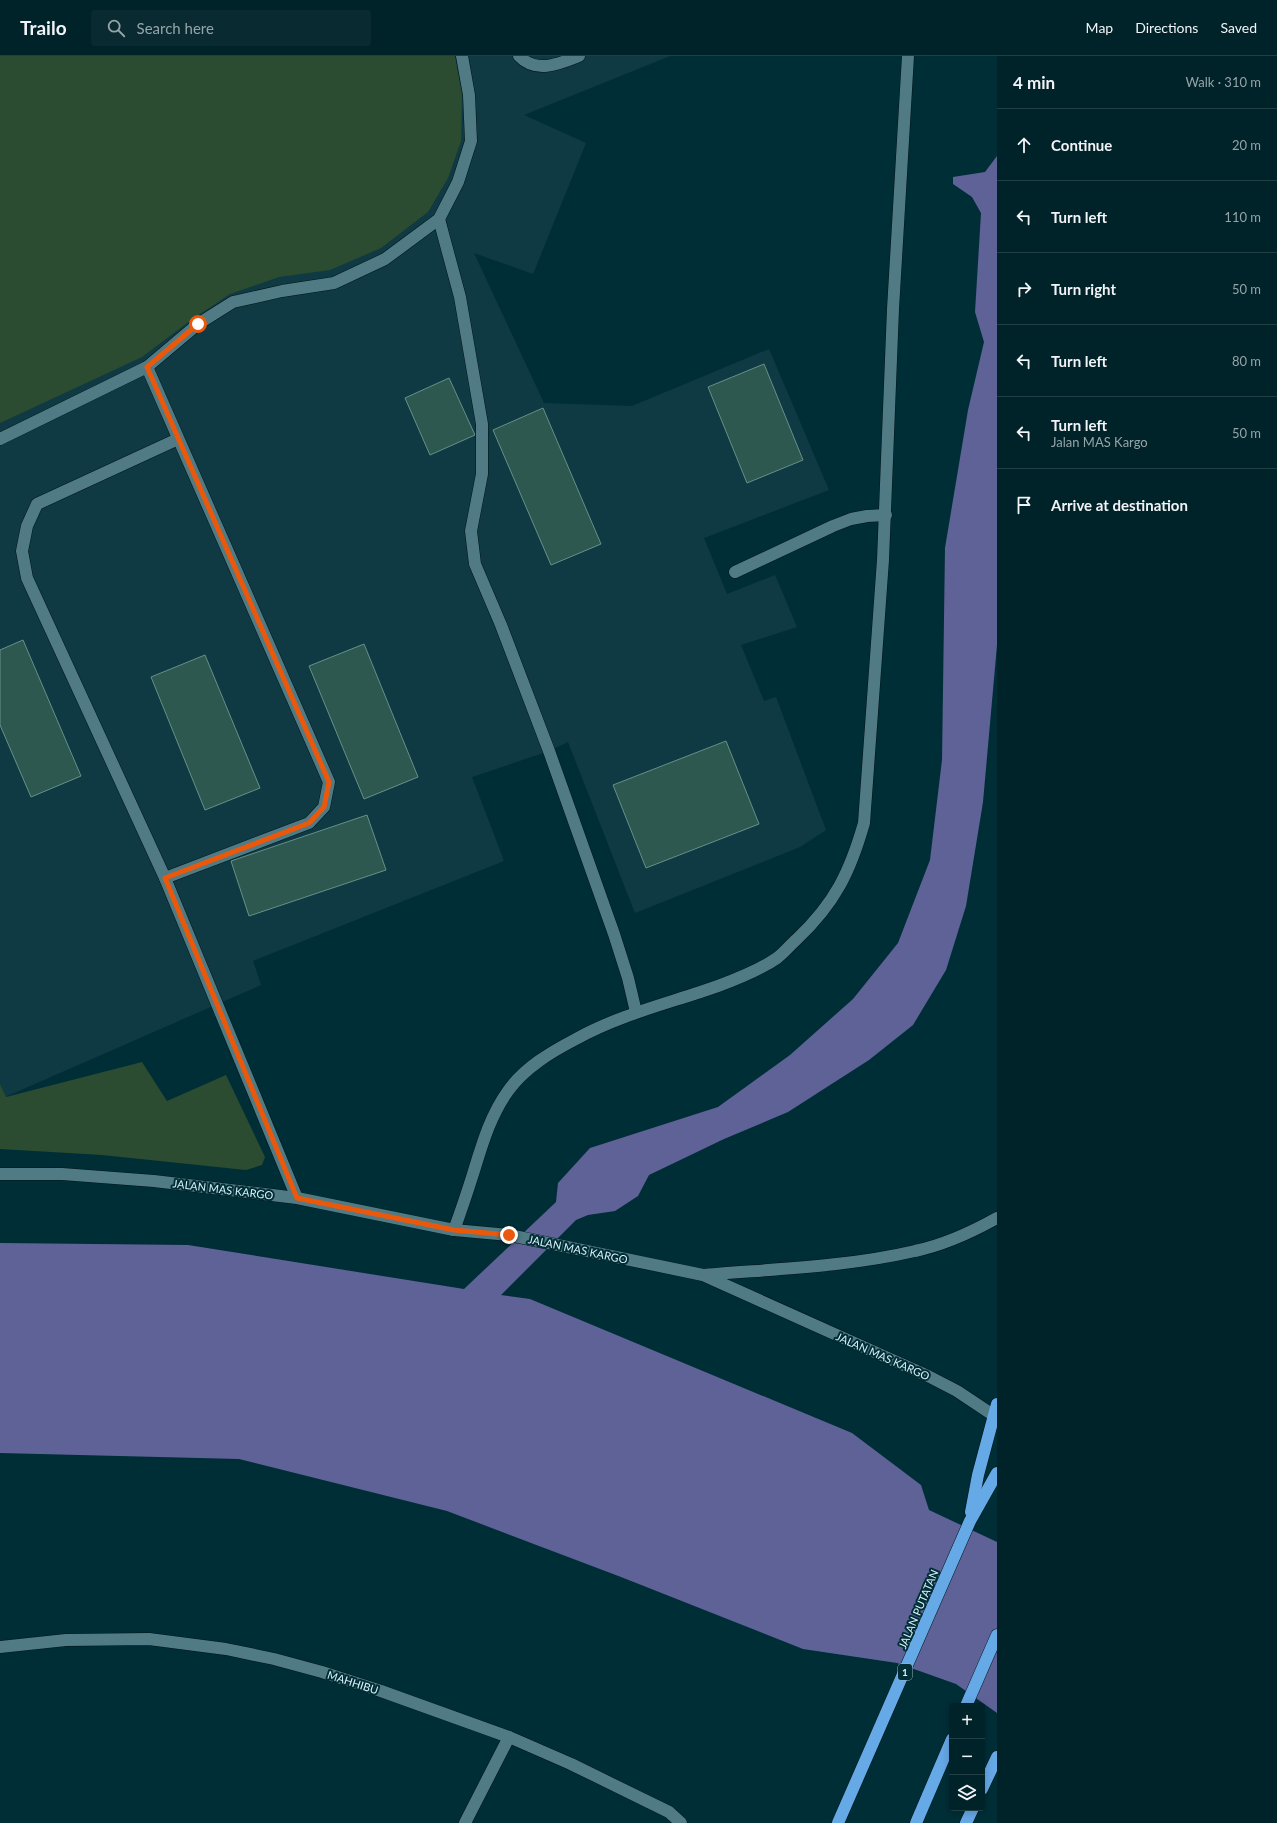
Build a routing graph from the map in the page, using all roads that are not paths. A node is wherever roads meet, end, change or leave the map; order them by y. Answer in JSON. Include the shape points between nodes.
{"nodes":[{"id":1,"x":462,"y":56,"type":"edge"},
{"id":2,"x":519,"y":56,"type":"edge"},
{"id":3,"x":579,"y":56,"type":"edge"},
{"id":4,"x":908,"y":56,"type":"edge"},
{"id":5,"x":439,"y":220,"type":"junction"},
{"id":6,"x":147,"y":367,"type":"junction"},
{"id":7,"x":0,"y":439,"type":"edge"},
{"id":8,"x":178,"y":439,"type":"junction"},
{"id":9,"x":886,"y":515,"type":"junction"},
{"id":10,"x":735,"y":572,"type":"dead end"},
{"id":11,"x":165,"y":878,"type":"junction"},
{"id":12,"x":636,"y":1012,"type":"junction"},
{"id":13,"x":0,"y":1174,"type":"edge"},
{"id":14,"x":297,"y":1198,"type":"junction"},
{"id":15,"x":997,"y":1218,"type":"edge"},
{"id":16,"x":454,"y":1230,"type":"junction"},
{"id":17,"x":703,"y":1275,"type":"junction"},
{"id":18,"x":995,"y":1409,"type":"edge"},
{"id":19,"x":997,"y":1473,"type":"edge"},
{"id":20,"x":970,"y":1521,"type":"junction"},
{"id":21,"x":997,"y":1635,"type":"edge"},
{"id":22,"x":0,"y":1647,"type":"edge"},
{"id":23,"x":967,"y":1703,"type":"edge"},
{"id":24,"x":510,"y":1737,"type":"junction"},
{"id":25,"x":949,"y":1746,"type":"edge"},
{"id":26,"x":997,"y":1757,"type":"edge"},
{"id":27,"x":985,"y":1783,"type":"edge"},
{"id":28,"x":972,"y":1811,"type":"edge"},
{"id":29,"x":465,"y":1823,"type":"edge"},
{"id":30,"x":681,"y":1823,"type":"edge"},
{"id":31,"x":838,"y":1823,"type":"edge"},
{"id":32,"x":916,"y":1823,"type":"edge"},
{"id":33,"x":966,"y":1823,"type":"edge"}],
"edges":[{"from":1,"to":5,"type":"street","via":[[469,95],[471,141],[458,182]]},
{"from":2,"to":3,"type":"street","via":[[524,62],[539,67],[554,65]]},
{"from":4,"to":9,"type":"street","via":[[893,309]]},
{"from":5,"to":6,"type":"street","via":[[386,259],[334,283],[233,302],[198,324]]},
{"from":5,"to":12,"type":"street","via":[[460,297],[482,424],[482,474],[471,531],[474,564],[501,625],[549,751],[614,934]]},
{"from":6,"to":7,"type":"street"},
{"from":6,"to":8,"type":"street"},
{"from":8,"to":11,"type":"street","via":[[37,504],[27,526],[22,551],[27,578]]},
{"from":8,"to":11,"type":"street","via":[[329,782],[324,807],[309,823]]},
{"from":9,"to":10,"type":"street","via":[[862,517],[833,526]]},
{"from":9,"to":12,"type":"street","via":[[864,823],[854,857],[841,886],[823,912],[776,959],[719,986]]},
{"from":11,"to":14,"type":"street"},
{"from":12,"to":16,"type":"street","via":[[594,1029],[553,1051],[528,1069],[508,1090],[483,1140]]},
{"from":13,"to":14,"type":"street","name":"JALAN MAS KARGO","via":[[62,1174],[154,1181]]},
{"from":14,"to":16,"type":"street","name":"JALAN MAS KARGO"},
{"from":15,"to":17,"type":"street","name":"JALAN MAS KARGO","via":[[972,1231],[916,1251],[844,1264]]},
{"from":16,"to":17,"type":"street","name":"JALAN MAS KARGO","via":[[509,1235]]},
{"from":17,"to":18,"type":"street","name":"JALAN MAS KARGO","via":[[928,1376]]},
{"from":18,"to":20,"type":"highway","via":[[978,1475]]},
{"from":19,"to":20,"type":"highway","name":"JALAN PUTATAN","number":"1"},
{"from":20,"to":31,"type":"highway","name":"JALAN PUTATAN","number":"1"},
{"from":21,"to":23,"type":"highway"},
{"from":22,"to":24,"type":"street","name":"MAHHIBU","via":[[66,1640],[149,1638],[226,1649],[322,1672]]},
{"from":24,"to":29,"type":"street"},
{"from":24,"to":30,"type":"street","name":"MAHHIBU","via":[[668,1812]]},
{"from":25,"to":32,"type":"highway"},
{"from":26,"to":27,"type":"highway"},
{"from":28,"to":33,"type":"highway"}]}
